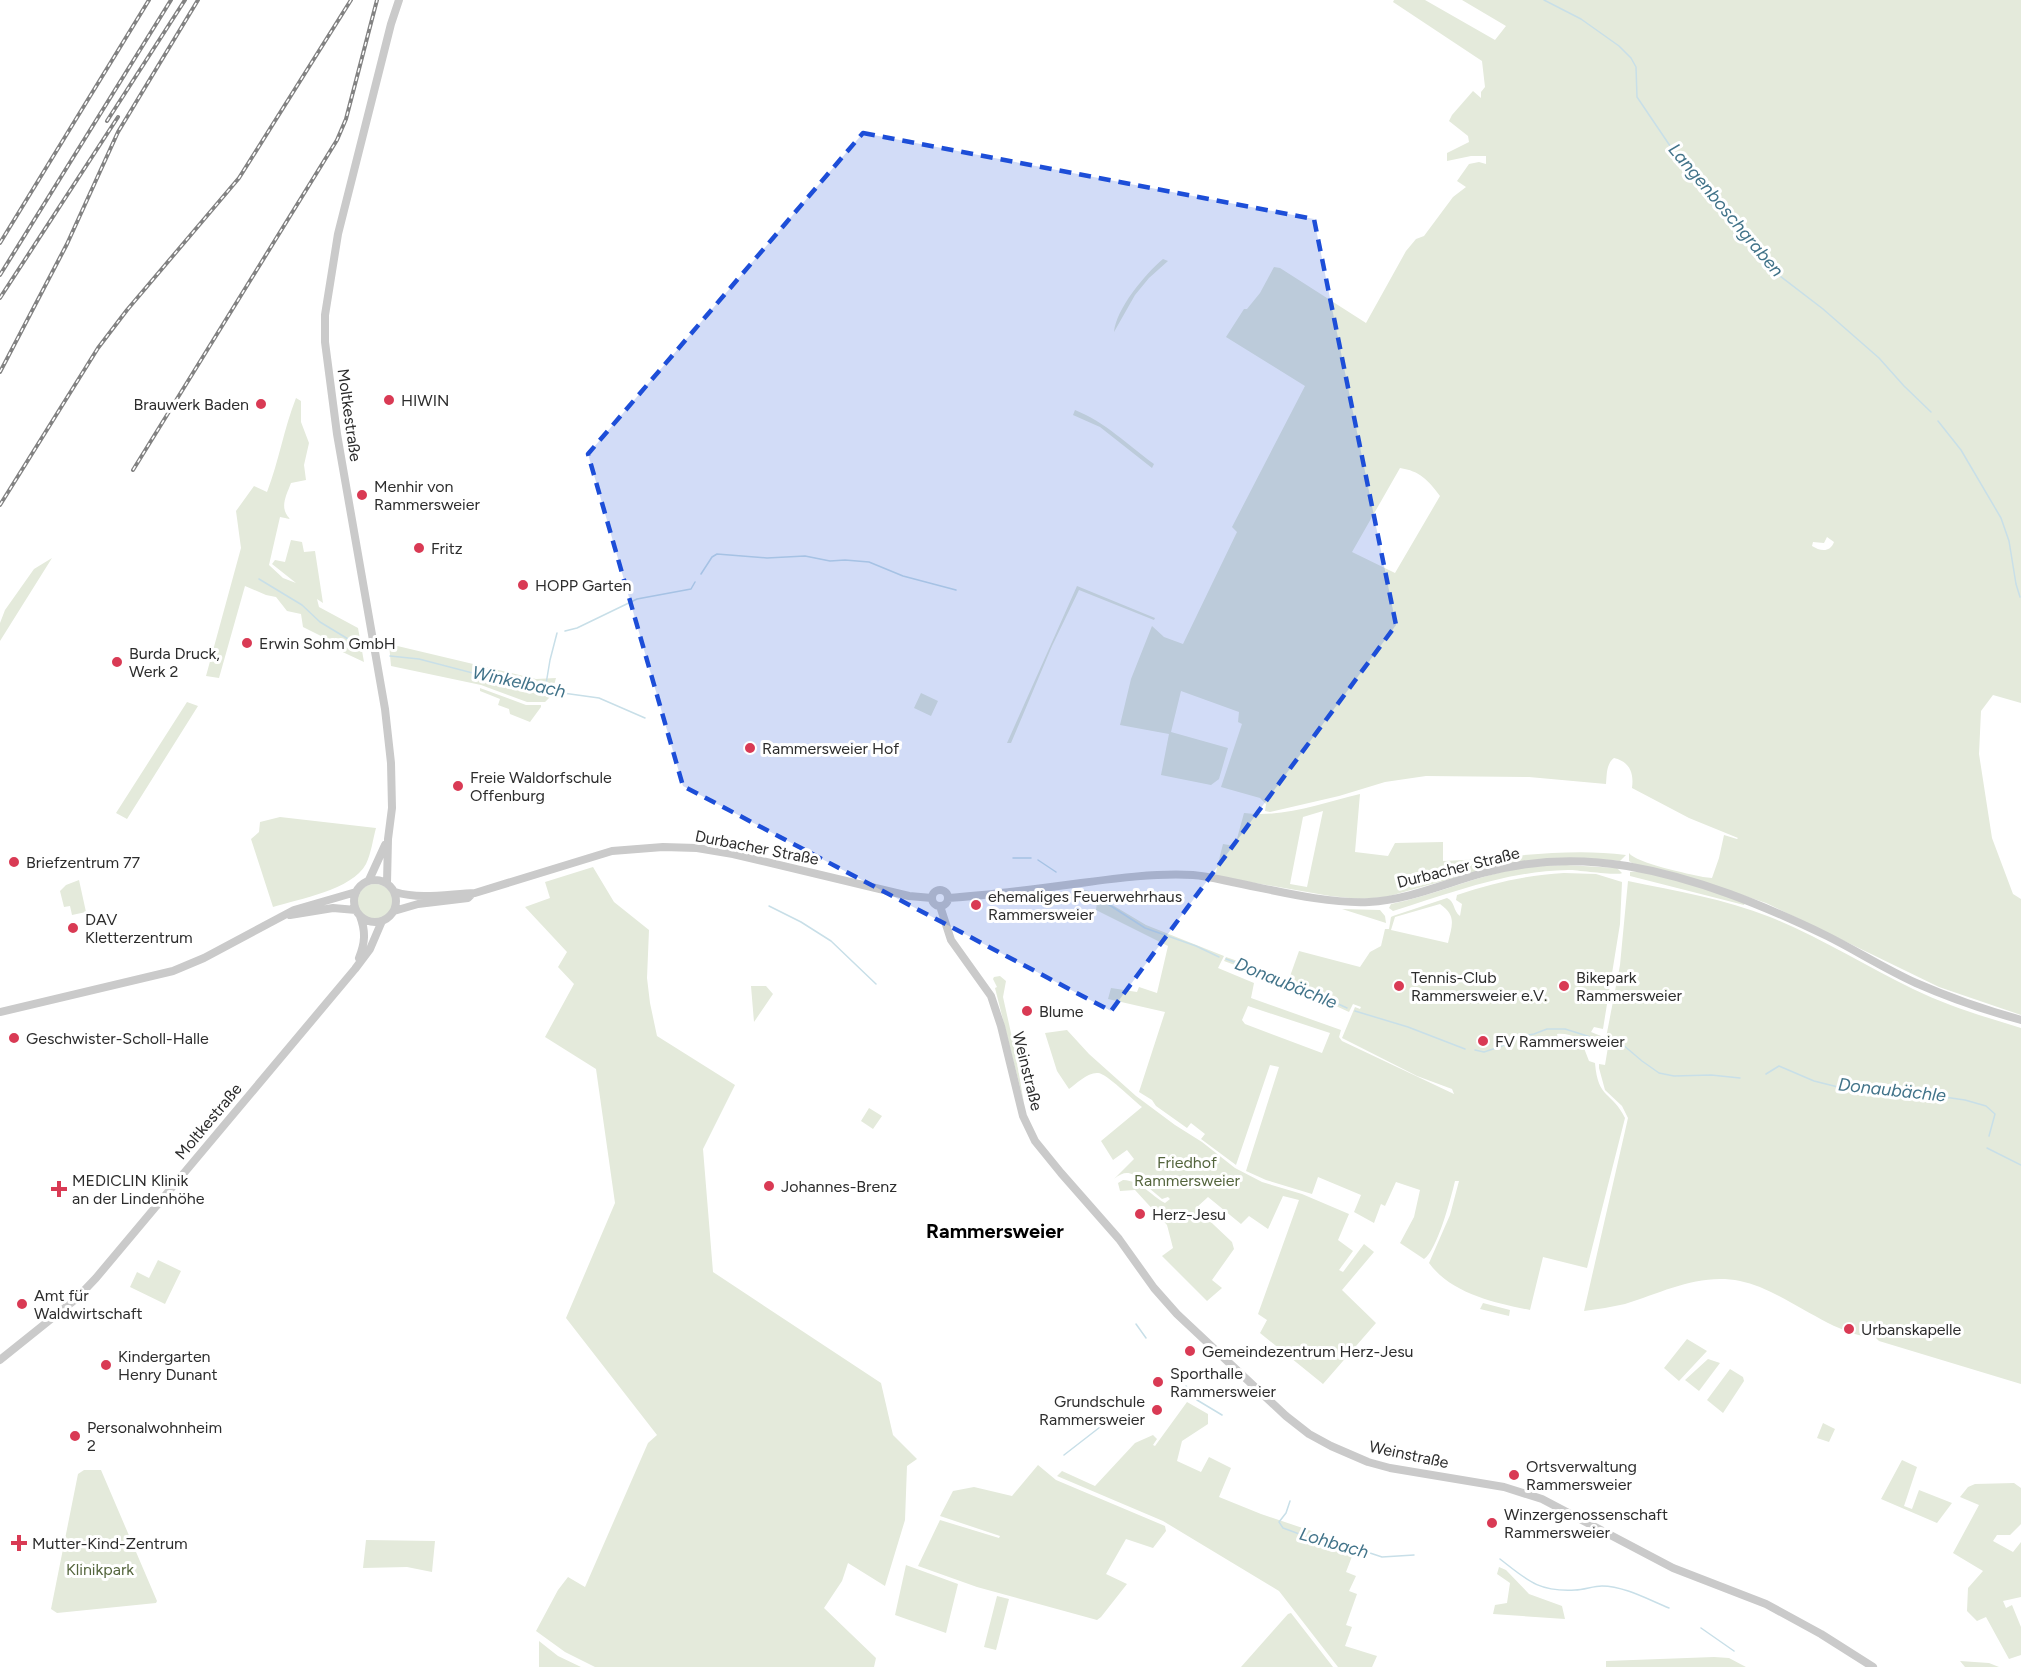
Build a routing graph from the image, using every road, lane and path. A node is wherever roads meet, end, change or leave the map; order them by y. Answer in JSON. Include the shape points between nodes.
{"nodes":[{"id":1,"x":399,"y":0,"type":"edge"},
{"id":2,"x":388,"y":839,"type":"junction"},
{"id":3,"x":369,"y":880,"type":"junction"},
{"id":4,"x":387,"y":883,"type":"junction"},
{"id":5,"x":356,"y":892,"type":"junction"},
{"id":6,"x":395,"y":892,"type":"junction"},
{"id":7,"x":472,"y":894,"type":"junction"},
{"id":8,"x":932,"y":898,"type":"junction"},
{"id":9,"x":948,"y":898,"type":"junction"},
{"id":10,"x":940,"y":906,"type":"junction"},
{"id":11,"x":394,"y":911,"type":"junction"},
{"id":12,"x":358,"y":913,"type":"junction"},
{"id":13,"x":284,"y":916,"type":"junction"},
{"id":14,"x":382,"y":921,"type":"junction"},
{"id":15,"x":356,"y":969,"type":"junction"},
{"id":16,"x":0,"y":1012,"type":"edge"},
{"id":17,"x":2021,"y":1020,"type":"edge"},
{"id":18,"x":0,"y":1360,"type":"edge"},
{"id":19,"x":1873,"y":1667,"type":"edge"}],
"edges":[{"from":1,"to":2,"type":"street","name":"Moltkestraße","via":[[338,234],[325,315],[337,435],[385,709],[391,763]]},
{"from":2,"to":3,"type":"street","name":"Moltkestraße"},
{"from":2,"to":4,"type":"street","name":"Moltkestraße"},
{"from":3,"to":4,"type":"street"},
{"from":3,"to":5,"type":"street"},
{"from":4,"to":6,"type":"street"},
{"from":5,"to":12,"type":"street"},
{"from":5,"to":13,"type":"street"},
{"from":6,"to":7,"type":"street","name":"Durbacher Straße","via":[[431,897]]},
{"from":6,"to":11,"type":"street"},
{"from":7,"to":8,"type":"street","name":"Durbacher Straße","via":[[612,851],[663,847],[711,850]]},
{"from":7,"to":11,"type":"street","name":"Durbacher Straße","via":[[468,898]]},
{"from":8,"to":9,"type":"street","via":[[941,890]]},
{"from":8,"to":10,"type":"street"},
{"from":9,"to":10,"type":"street"},
{"from":9,"to":17,"type":"street","name":"Durbacher Straße","via":[[1120,878],[1186,875],[1322,898],[1370,902],[1419,893],[1516,865],[1579,861],[1626,866],[1749,901],[1917,983]]},
{"from":10,"to":19,"type":"street","name":"Weinstraße","via":[[951,940],[992,996],[1023,1116],[1035,1141],[1119,1239],[1162,1297],[1286,1416],[1309,1434],[1368,1462],[1504,1487],[1542,1499],[1673,1568],[1766,1604]]},
{"from":11,"to":14,"type":"street"},
{"from":12,"to":13,"type":"street","via":[[333,908]]},
{"from":12,"to":14,"type":"street","via":[[370,922]]},
{"from":12,"to":15,"type":"street","name":"Moltkestraße","via":[[365,930]]},
{"from":13,"to":16,"type":"street","via":[[173,971]]},
{"from":14,"to":15,"type":"street","name":"Moltkestraße"},
{"from":15,"to":18,"type":"street","name":"Moltkestraße","via":[[96,1278]]}]}
